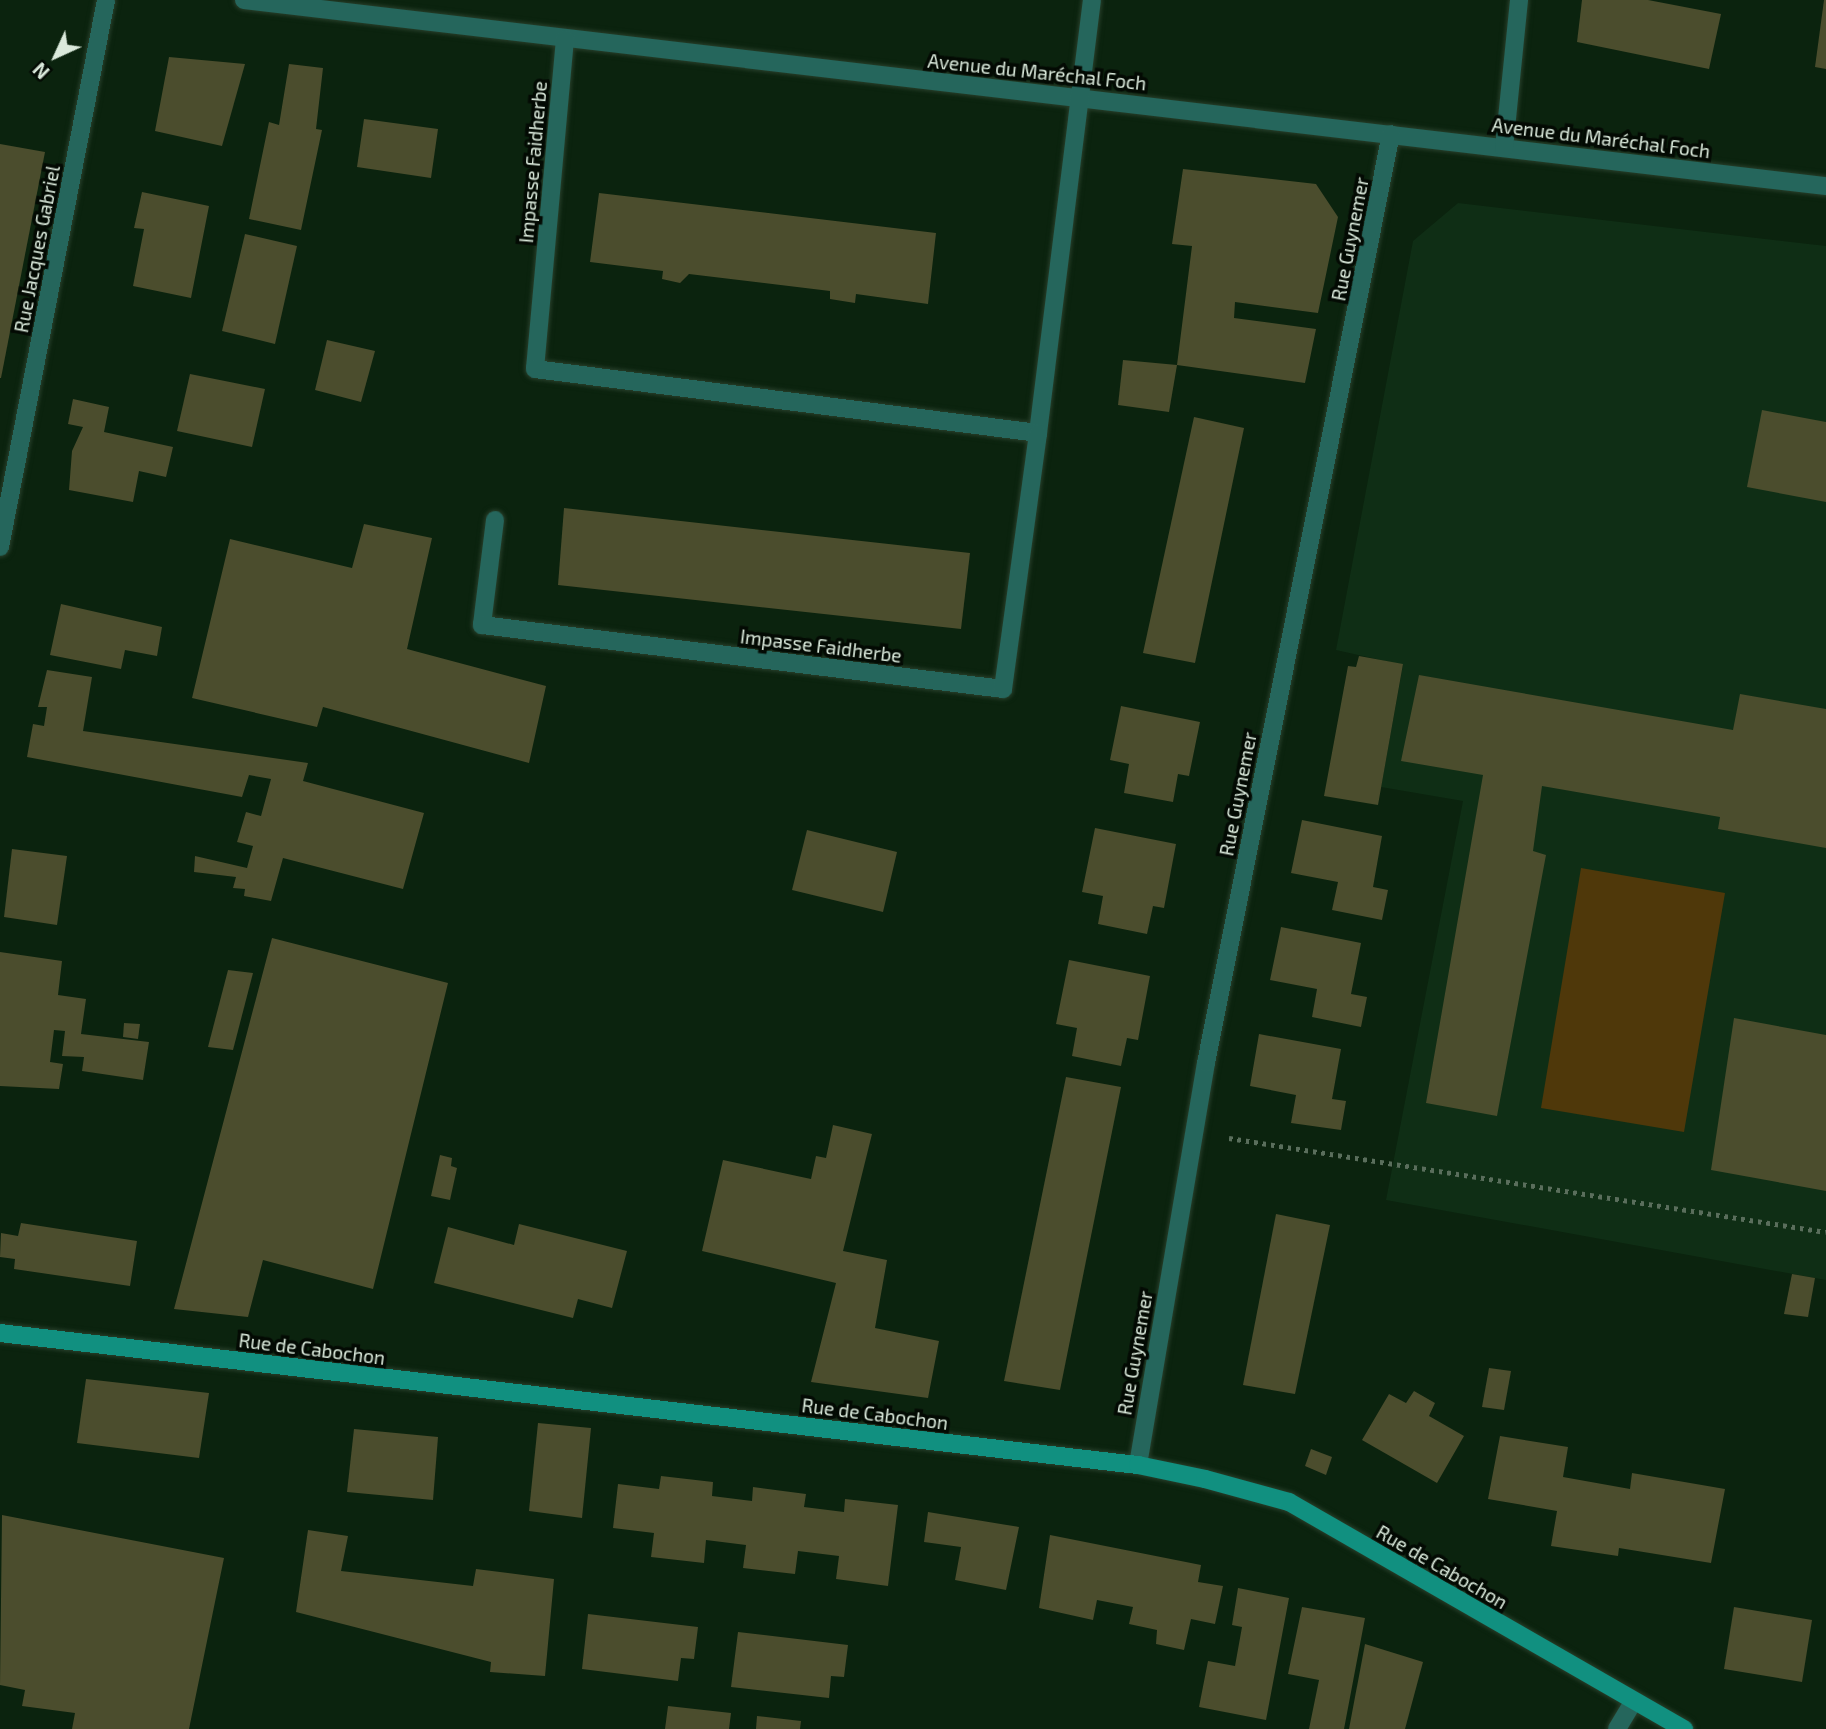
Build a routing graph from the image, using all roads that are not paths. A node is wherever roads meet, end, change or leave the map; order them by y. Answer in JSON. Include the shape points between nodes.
{"nodes":[{"id":1,"x":106,"y":0,"type":"edge"},
{"id":2,"x":244,"y":0,"type":"edge"},
{"id":3,"x":1092,"y":0,"type":"edge"},
{"id":4,"x":1519,"y":0,"type":"edge"},
{"id":5,"x":565,"y":39,"type":"junction"},
{"id":6,"x":1082,"y":99,"type":"junction"},
{"id":7,"x":1391,"y":134,"type":"junction"},
{"id":8,"x":1504,"y":148,"type":"junction"},
{"id":9,"x":1826,"y":186,"type":"edge"},
{"id":10,"x":1038,"y":433,"type":"junction"},
{"id":11,"x":495,"y":520,"type":"dead end"},
{"id":12,"x":0,"y":547,"type":"edge"},
{"id":13,"x":0,"y":1333,"type":"edge"},
{"id":14,"x":1138,"y":1465,"type":"junction"},
{"id":15,"x":1633,"y":1702,"type":"junction"},
{"id":16,"x":1617,"y":1729,"type":"edge"},
{"id":17,"x":1684,"y":1729,"type":"edge"}],
"edges":[{"from":1,"to":12,"type":"street","name":"Rue Jacques Gabriel"},
{"from":2,"to":5,"type":"street","name":"Avenue du Maréchal Foch"},
{"from":3,"to":6,"type":"street","name":"Impasse Faidherbe"},
{"from":4,"to":8,"type":"street"},
{"from":5,"to":6,"type":"street","name":"Avenue du Maréchal Foch"},
{"from":5,"to":10,"type":"street","name":"Impasse Faidherbe","via":[[535,369]]},
{"from":6,"to":7,"type":"street","name":"Avenue du Maréchal Foch"},
{"from":6,"to":10,"type":"street","name":"Impasse Faidherbe"},
{"from":7,"to":8,"type":"street","name":"Avenue du Maréchal Foch"},
{"from":7,"to":14,"type":"street","name":"Rue Guynemer","via":[[1194,1132]]},
{"from":8,"to":9,"type":"street","name":"Avenue du Maréchal Foch"},
{"from":10,"to":11,"type":"street","name":"Impasse Faidherbe","via":[[1003,689],[482,625]]},
{"from":13,"to":14,"type":"street","name":"Rue de Cabochon"},
{"from":14,"to":15,"type":"street","name":"Rue de Cabochon","via":[[1289,1502]]},
{"from":15,"to":16,"type":"street"},
{"from":15,"to":17,"type":"street","name":"Rue de Cabochon"}]}
